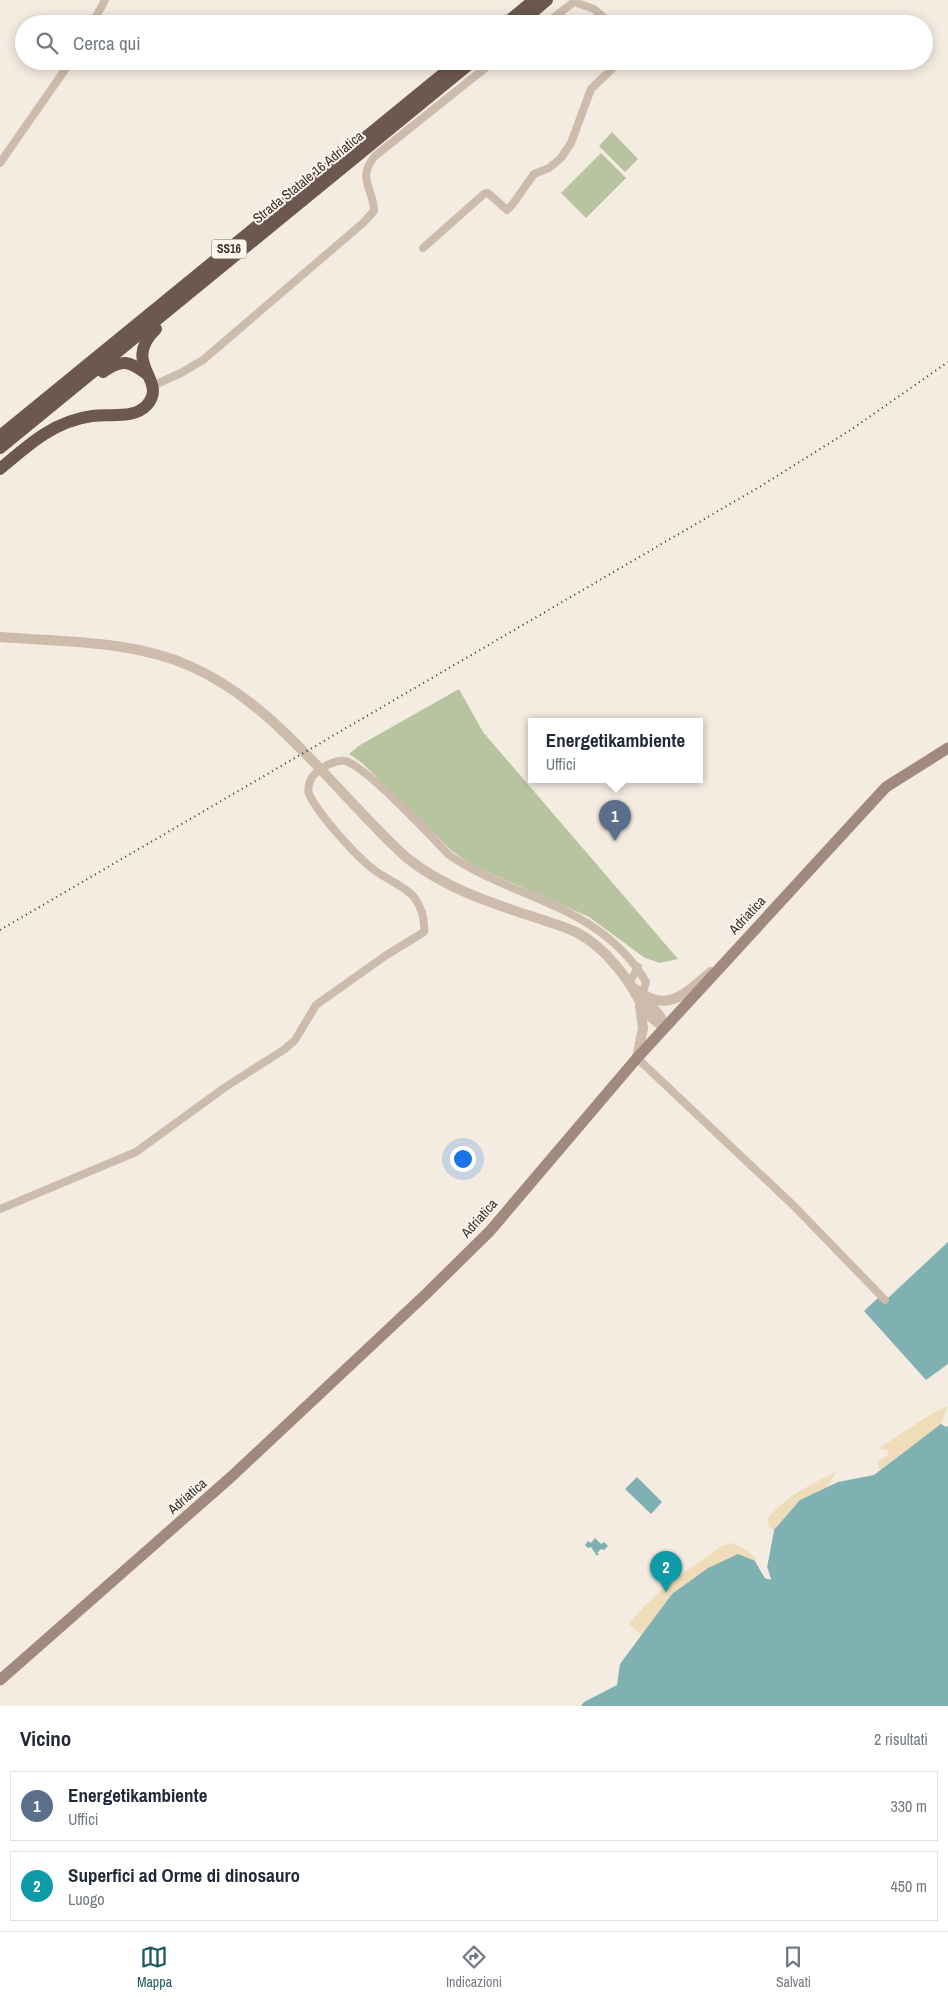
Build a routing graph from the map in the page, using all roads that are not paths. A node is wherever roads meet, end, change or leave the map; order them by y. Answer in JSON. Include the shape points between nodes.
{"nodes":[{"id":1,"x":105,"y":0,"type":"edge"},
{"id":2,"x":534,"y":0,"type":"edge"},
{"id":3,"x":548,"y":0,"type":"edge"},
{"id":4,"x":97,"y":15,"type":"edge"},
{"id":5,"x":516,"y":15,"type":"edge"},
{"id":6,"x":529,"y":15,"type":"edge"},
{"id":7,"x":556,"y":15,"type":"edge"},
{"id":8,"x":601,"y":15,"type":"edge"},
{"id":9,"x":65,"y":70,"type":"edge"},
{"id":10,"x":448,"y":70,"type":"edge"},
{"id":11,"x":462,"y":70,"type":"edge"},
{"id":12,"x":483,"y":70,"type":"edge"},
{"id":13,"x":611,"y":70,"type":"edge"},
{"id":14,"x":0,"y":163,"type":"edge"},
{"id":15,"x":423,"y":248,"type":"dead end"},
{"id":16,"x":200,"y":285,"type":"junction"},
{"id":17,"x":150,"y":380,"type":"junction"},
{"id":18,"x":35,"y":419,"type":"junction"},
{"id":19,"x":0,"y":436,"type":"edge"},
{"id":20,"x":0,"y":448,"type":"edge"},
{"id":21,"x":0,"y":469,"type":"edge"},
{"id":22,"x":0,"y":637,"type":"edge"},
{"id":23,"x":948,"y":748,"type":"edge"},
{"id":24,"x":729,"y":957,"type":"junction"},
{"id":25,"x":638,"y":967,"type":"junction"},
{"id":26,"x":629,"y":984,"type":"junction"},
{"id":27,"x":641,"y":999,"type":"junction"},
{"id":28,"x":665,"y":1027,"type":"junction"},
{"id":29,"x":636,"y":1058,"type":"junction"},
{"id":30,"x":0,"y":1209,"type":"edge"},
{"id":31,"x":886,"y":1300,"type":"dead end"},
{"id":32,"x":0,"y":1680,"type":"edge"}],
"edges":[{"from":1,"to":4,"type":"street"},
{"from":2,"to":5,"type":"highway"},
{"from":3,"to":6,"type":"highway"},
{"from":7,"to":8,"type":"street","via":[[574,2]]},
{"from":9,"to":14,"type":"street"},
{"from":10,"to":19,"type":"highway","name":"Strada Statale 16 Adriatica","number":"SS16"},
{"from":11,"to":16,"type":"highway","name":"Strada Statale 16 Adriatica","number":"SS16"},
{"from":12,"to":17,"type":"street","via":[[369,164],[365,172],[374,211],[363,223],[203,360],[189,369]]},
{"from":13,"to":15,"type":"street","via":[[591,89],[571,143],[561,158],[534,174],[507,210],[488,193],[484,194]]},
{"from":16,"to":17,"type":"highway","number":"SS16","via":[[145,340],[141,356]]},
{"from":16,"to":18,"type":"highway","name":"Strada Statale 16 Adriatica","number":"SS16"},
{"from":17,"to":18,"type":"highway","number":"SS16","via":[[130,363],[123,362]]},
{"from":17,"to":21,"type":"highway","via":[[150,399],[139,410],[127,414],[90,416],[62,424],[35,440]]},
{"from":18,"to":20,"type":"highway","name":"Strada Statale 16 Adriatica","number":"SS16"},
{"from":22,"to":26,"type":"street","via":[[111,646],[165,657],[231,688],[278,726],[386,838],[419,866],[467,894],[583,935],[603,952]]},
{"from":23,"to":24,"type":"main road","name":"Adriatica","via":[[886,787]]},
{"from":24,"to":27,"type":"street","via":[[677,998],[661,1002]]},
{"from":24,"to":28,"type":"main road","name":"Adriatica"},
{"from":25,"to":26,"type":"street"},
{"from":25,"to":27,"type":"street","via":[[646,982]]},
{"from":25,"to":30,"type":"street","via":[[585,920],[459,862],[388,793],[352,763],[337,760],[314,774],[308,793],[357,855],[412,895],[421,906],[424,932],[316,1005],[286,1049],[224,1088],[136,1152]]},
{"from":26,"to":27,"type":"street"},
{"from":27,"to":28,"type":"street","via":[[660,1016]]},
{"from":27,"to":29,"type":"street","via":[[643,1028]]},
{"from":28,"to":29,"type":"main road","name":"Adriatica"},
{"from":29,"to":31,"type":"street","via":[[794,1206]]},
{"from":29,"to":32,"type":"main road","name":"Adriatica","via":[[490,1231],[405,1316],[231,1476]]}]}
